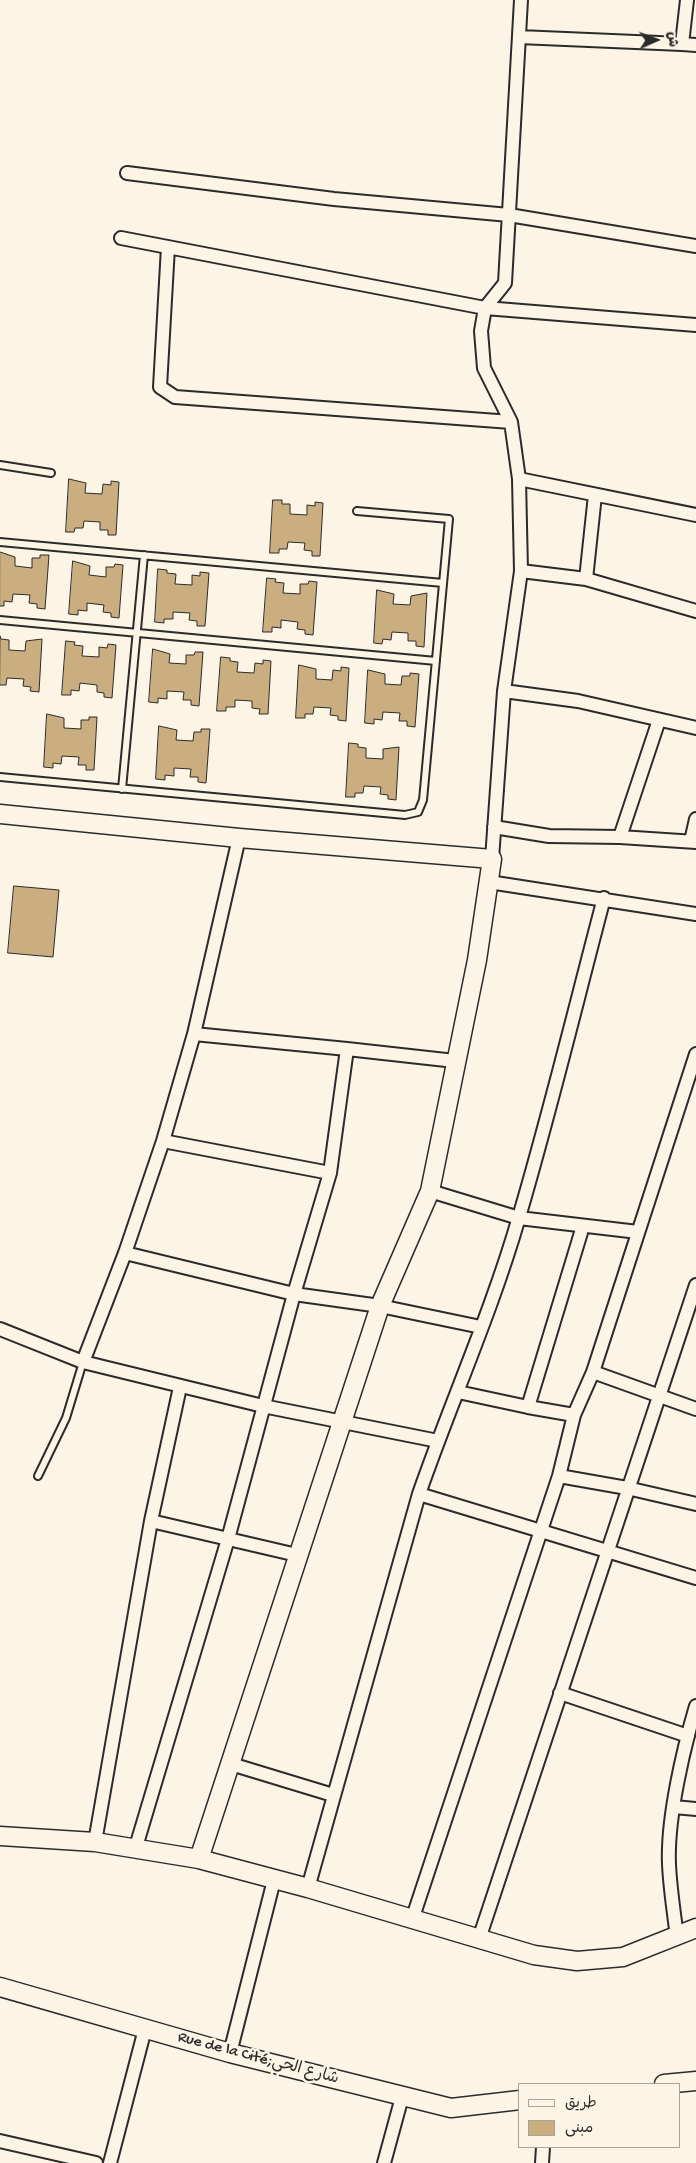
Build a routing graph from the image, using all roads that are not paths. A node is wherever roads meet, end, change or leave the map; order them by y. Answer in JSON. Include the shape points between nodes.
{"nodes":[{"id":1,"x":521,"y":0,"type":"edge"},
{"id":2,"x":687,"y":0,"type":"edge"},
{"id":3,"x":519,"y":37,"type":"junction"},
{"id":4,"x":682,"y":44,"type":"junction"},
{"id":5,"x":696,"y":45,"type":"edge"},
{"id":6,"x":127,"y":173,"type":"dead end"},
{"id":7,"x":509,"y":215,"type":"junction"},
{"id":8,"x":121,"y":238,"type":"dead end"},
{"id":9,"x":696,"y":246,"type":"edge"},
{"id":10,"x":168,"y":247,"type":"junction"},
{"id":11,"x":485,"y":308,"type":"junction"},
{"id":12,"x":696,"y":325,"type":"edge"},
{"id":13,"x":511,"y":422,"type":"junction"},
{"id":14,"x":0,"y":465,"type":"edge"},
{"id":15,"x":51,"y":473,"type":"dead end"},
{"id":16,"x":519,"y":480,"type":"junction"},
{"id":17,"x":595,"y":495,"type":"junction"},
{"id":18,"x":356,"y":511,"type":"dead end"},
{"id":19,"x":696,"y":515,"type":"edge"},
{"id":20,"x":0,"y":542,"type":"edge"},
{"id":21,"x":144,"y":555,"type":"junction"},
{"id":22,"x":521,"y":571,"type":"junction"},
{"id":23,"x":586,"y":579,"type":"junction"},
{"id":24,"x":443,"y":583,"type":"junction"},
{"id":25,"x":696,"y":611,"type":"edge"},
{"id":26,"x":0,"y":620,"type":"edge"},
{"id":27,"x":137,"y":633,"type":"junction"},
{"id":28,"x":436,"y":661,"type":"junction"},
{"id":29,"x":504,"y":691,"type":"junction"},
{"id":30,"x":658,"y":720,"type":"junction"},
{"id":31,"x":696,"y":728,"type":"edge"},
{"id":32,"x":0,"y":777,"type":"edge"},
{"id":33,"x":122,"y":789,"type":"junction"},
{"id":34,"x":0,"y":814,"type":"edge"},
{"id":35,"x":696,"y":819,"type":"edge"},
{"id":36,"x":494,"y":827,"type":"junction"},
{"id":37,"x":620,"y":837,"type":"junction"},
{"id":38,"x":239,"y":838,"type":"junction"},
{"id":39,"x":694,"y":842,"type":"edge"},
{"id":40,"x":492,"y":858,"type":"junction"},
{"id":41,"x":489,"y":882,"type":"junction"},
{"id":42,"x":604,"y":898,"type":"junction"},
{"id":43,"x":696,"y":914,"type":"edge"},
{"id":44,"x":194,"y":1034,"type":"junction"},
{"id":45,"x":347,"y":1049,"type":"junction"},
{"id":46,"x":695,"y":1059,"type":"edge"},
{"id":47,"x":455,"y":1061,"type":"junction"},
{"id":48,"x":163,"y":1141,"type":"junction"},
{"id":49,"x":330,"y":1173,"type":"junction"},
{"id":50,"x":430,"y":1191,"type":"junction"},
{"id":51,"x":519,"y":1218,"type":"junction"},
{"id":52,"x":583,"y":1226,"type":"junction"},
{"id":53,"x":638,"y":1232,"type":"junction"},
{"id":54,"x":126,"y":1253,"type":"junction"},
{"id":55,"x":696,"y":1285,"type":"edge"},
{"id":56,"x":294,"y":1294,"type":"junction"},
{"id":57,"x":380,"y":1306,"type":"junction"},
{"id":58,"x":481,"y":1327,"type":"junction"},
{"id":59,"x":0,"y":1329,"type":"edge"},
{"id":60,"x":83,"y":1362,"type":"junction"},
{"id":61,"x":593,"y":1372,"type":"junction"},
{"id":62,"x":180,"y":1387,"type":"junction"},
{"id":63,"x":458,"y":1392,"type":"junction"},
{"id":64,"x":659,"y":1396,"type":"junction"},
{"id":65,"x":263,"y":1406,"type":"junction"},
{"id":66,"x":528,"y":1407,"type":"junction"},
{"id":67,"x":696,"y":1409,"type":"edge"},
{"id":68,"x":574,"y":1415,"type":"junction"},
{"id":69,"x":341,"y":1422,"type":"junction"},
{"id":70,"x":438,"y":1441,"type":"junction"},
{"id":71,"x":38,"y":1476,"type":"dead end"},
{"id":72,"x":559,"y":1476,"type":"junction"},
{"id":73,"x":627,"y":1488,"type":"junction"},
{"id":74,"x":419,"y":1494,"type":"junction"},
{"id":75,"x":696,"y":1504,"type":"edge"},
{"id":76,"x":151,"y":1521,"type":"junction"},
{"id":77,"x":540,"y":1530,"type":"junction"},
{"id":78,"x":228,"y":1539,"type":"junction"},
{"id":79,"x":608,"y":1551,"type":"junction"},
{"id":80,"x":297,"y":1556,"type":"junction"},
{"id":81,"x":696,"y":1578,"type":"edge"},
{"id":82,"x":560,"y":1693,"type":"junction"},
{"id":83,"x":696,"y":1706,"type":"edge"},
{"id":84,"x":688,"y":1736,"type":"junction"},
{"id":85,"x":231,"y":1764,"type":"junction"},
{"id":86,"x":334,"y":1795,"type":"junction"},
{"id":87,"x":674,"y":1807,"type":"junction"},
{"id":88,"x":696,"y":1809,"type":"edge"},
{"id":89,"x":0,"y":1836,"type":"edge"},
{"id":90,"x":95,"y":1842,"type":"junction"},
{"id":91,"x":135,"y":1850,"type":"junction"},
{"id":92,"x":199,"y":1859,"type":"junction"},
{"id":93,"x":274,"y":1880,"type":"junction"},
{"id":94,"x":308,"y":1888,"type":"junction"},
{"id":95,"x":412,"y":1920,"type":"junction"},
{"id":96,"x":696,"y":1928,"type":"edge"},
{"id":97,"x":677,"y":1937,"type":"junction"},
{"id":98,"x":479,"y":1939,"type":"junction"},
{"id":99,"x":0,"y":1987,"type":"edge"},
{"id":100,"x":145,"y":2029,"type":"junction"},
{"id":101,"x":230,"y":2053,"type":"junction"},
{"id":102,"x":696,"y":2081,"type":"edge"},
{"id":103,"x":675,"y":2083,"type":"edge"},
{"id":104,"x":402,"y":2097,"type":"junction"},
{"id":105,"x":518,"y":2100,"type":"edge"},
{"id":106,"x":0,"y":2141,"type":"edge"},
{"id":107,"x":543,"y":2148,"type":"edge"},
{"id":108,"x":96,"y":2163,"type":"edge"},
{"id":109,"x":110,"y":2163,"type":"edge"},
{"id":110,"x":384,"y":2163,"type":"edge"},
{"id":111,"x":542,"y":2163,"type":"edge"}],
"edges":[{"from":1,"to":3,"type":"street"},
{"from":2,"to":4,"type":"street"},
{"from":3,"to":4,"type":"street"},
{"from":3,"to":7,"type":"street"},
{"from":4,"to":5,"type":"street"},
{"from":6,"to":7,"type":"street","via":[[334,200]]},
{"from":7,"to":9,"type":"street"},
{"from":7,"to":11,"type":"street","via":[[505,283]]},
{"from":8,"to":10,"type":"street"},
{"from":10,"to":11,"type":"street"},
{"from":10,"to":13,"type":"street","via":[[160,387],[175,397]]},
{"from":11,"to":12,"type":"street"},
{"from":11,"to":13,"type":"street","via":[[481,331],[484,368]]},
{"from":13,"to":16,"type":"street"},
{"from":14,"to":15,"type":"lane"},
{"from":16,"to":17,"type":"street"},
{"from":16,"to":22,"type":"street"},
{"from":17,"to":19,"type":"street"},
{"from":17,"to":23,"type":"street"},
{"from":18,"to":24,"type":"lane","via":[[449,520]]},
{"from":20,"to":21,"type":"lane"},
{"from":21,"to":24,"type":"lane"},
{"from":21,"to":27,"type":"lane"},
{"from":22,"to":23,"type":"street"},
{"from":22,"to":29,"type":"street"},
{"from":23,"to":25,"type":"street"},
{"from":24,"to":28,"type":"lane"},
{"from":26,"to":27,"type":"lane"},
{"from":27,"to":28,"type":"lane"},
{"from":27,"to":33,"type":"lane"},
{"from":28,"to":33,"type":"lane","via":[[423,800],[418,812],[405,815]]},
{"from":29,"to":30,"type":"street","via":[[578,701]]},
{"from":29,"to":36,"type":"street"},
{"from":30,"to":31,"type":"street"},
{"from":30,"to":37,"type":"street"},
{"from":32,"to":33,"type":"lane"},
{"from":34,"to":38,"type":"street"},
{"from":35,"to":39,"type":"street"},
{"from":36,"to":37,"type":"street","via":[[549,836]]},
{"from":36,"to":40,"type":"street"},
{"from":37,"to":39,"type":"street"},
{"from":38,"to":40,"type":"street"},
{"from":38,"to":44,"type":"street"},
{"from":40,"to":41,"type":"street"},
{"from":41,"to":42,"type":"street"},
{"from":41,"to":47,"type":"street","via":[[477,960]]},
{"from":42,"to":43,"type":"street"},
{"from":42,"to":51,"type":"street"},
{"from":44,"to":45,"type":"street"},
{"from":44,"to":48,"type":"street"},
{"from":45,"to":47,"type":"street"},
{"from":45,"to":49,"type":"street"},
{"from":46,"to":53,"type":"street"},
{"from":47,"to":50,"type":"street"},
{"from":48,"to":49,"type":"street"},
{"from":48,"to":54,"type":"street"},
{"from":49,"to":56,"type":"street"},
{"from":50,"to":51,"type":"street"},
{"from":50,"to":57,"type":"street"},
{"from":51,"to":52,"type":"street"},
{"from":51,"to":58,"type":"street"},
{"from":52,"to":53,"type":"street"},
{"from":52,"to":66,"type":"street"},
{"from":53,"to":61,"type":"street"},
{"from":54,"to":56,"type":"street"},
{"from":54,"to":60,"type":"street"},
{"from":55,"to":64,"type":"street"},
{"from":56,"to":57,"type":"street"},
{"from":56,"to":65,"type":"street"},
{"from":57,"to":58,"type":"street"},
{"from":57,"to":69,"type":"street"},
{"from":58,"to":63,"type":"street"},
{"from":59,"to":60,"type":"street"},
{"from":60,"to":62,"type":"street"},
{"from":60,"to":71,"type":"lane","via":[[66,1418]]},
{"from":61,"to":64,"type":"street"},
{"from":61,"to":68,"type":"street"},
{"from":62,"to":65,"type":"street"},
{"from":62,"to":76,"type":"street"},
{"from":63,"to":66,"type":"street"},
{"from":63,"to":70,"type":"street"},
{"from":64,"to":67,"type":"street"},
{"from":64,"to":73,"type":"street"},
{"from":65,"to":69,"type":"street"},
{"from":65,"to":78,"type":"street"},
{"from":66,"to":68,"type":"street"},
{"from":68,"to":72,"type":"street"},
{"from":69,"to":70,"type":"street"},
{"from":69,"to":80,"type":"street"},
{"from":70,"to":74,"type":"street"},
{"from":72,"to":73,"type":"street"},
{"from":72,"to":77,"type":"street"},
{"from":73,"to":75,"type":"street"},
{"from":73,"to":79,"type":"street"},
{"from":74,"to":77,"type":"street"},
{"from":74,"to":86,"type":"street"},
{"from":76,"to":78,"type":"street"},
{"from":76,"to":90,"type":"street"},
{"from":77,"to":79,"type":"street"},
{"from":77,"to":95,"type":"street"},
{"from":78,"to":80,"type":"street"},
{"from":78,"to":91,"type":"street"},
{"from":79,"to":81,"type":"street"},
{"from":79,"to":82,"type":"street"},
{"from":80,"to":85,"type":"street"},
{"from":82,"to":84,"type":"street"},
{"from":82,"to":98,"type":"street"},
{"from":83,"to":84,"type":"street"},
{"from":84,"to":87,"type":"street"},
{"from":85,"to":86,"type":"street"},
{"from":85,"to":92,"type":"street"},
{"from":86,"to":94,"type":"street"},
{"from":87,"to":88,"type":"street"},
{"from":87,"to":97,"type":"street","via":[[669,1863]]},
{"from":89,"to":90,"type":"street"},
{"from":90,"to":91,"type":"street"},
{"from":91,"to":92,"type":"street"},
{"from":92,"to":93,"type":"street"},
{"from":93,"to":94,"type":"street"},
{"from":93,"to":101,"type":"street"},
{"from":94,"to":95,"type":"street"},
{"from":95,"to":98,"type":"street"},
{"from":96,"to":97,"type":"street"},
{"from":97,"to":98,"type":"street","via":[[623,1957],[577,1961],[534,1955]]},
{"from":99,"to":100,"type":"street","name":"Rue de la Cité;شارع الحي"},
{"from":100,"to":101,"type":"street","name":"Rue de la Cité;شارع الحي"},
{"from":100,"to":109,"type":"street"},
{"from":101,"to":104,"type":"street","name":"Rue de la Cité;شارع الحي"},
{"from":102,"to":103,"type":"street"},
{"from":104,"to":105,"type":"street","name":"Rue de la Cité;شارع الحي","via":[[451,2108]]},
{"from":104,"to":110,"type":"street"},
{"from":106,"to":108,"type":"street"},
{"from":107,"to":111,"type":"street"}]}
